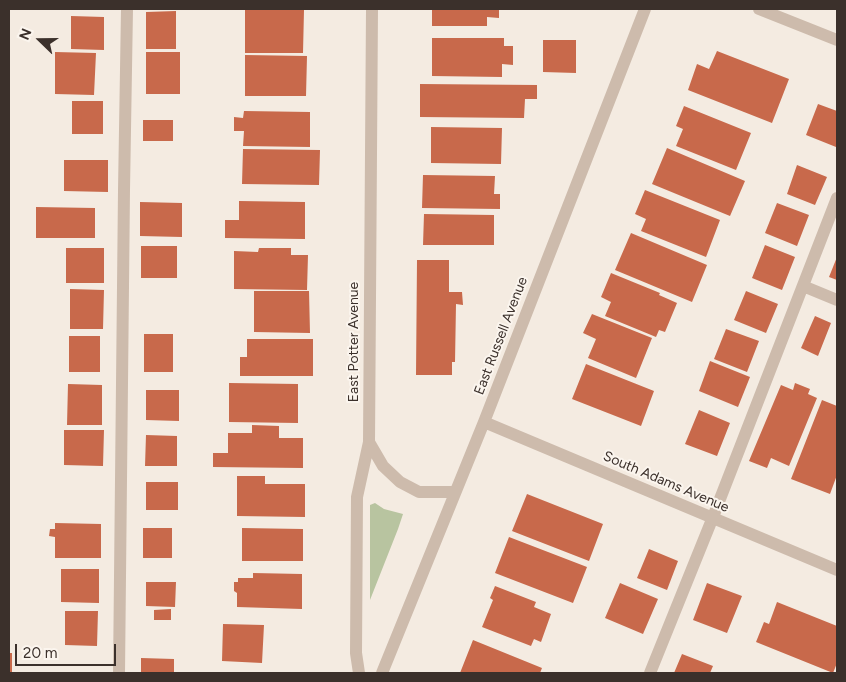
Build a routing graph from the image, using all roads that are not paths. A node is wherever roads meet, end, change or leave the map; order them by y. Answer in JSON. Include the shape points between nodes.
{"nodes":[{"id":1,"x":127,"y":9,"type":"edge"},
{"id":2,"x":372,"y":9,"type":"edge"},
{"id":3,"x":645,"y":9,"type":"edge"},
{"id":4,"x":759,"y":9,"type":"edge"},
{"id":5,"x":837,"y":40,"type":"edge"},
{"id":6,"x":837,"y":198,"type":"edge"},
{"id":7,"x":803,"y":286,"type":"junction"},
{"id":8,"x":837,"y":300,"type":"edge"},
{"id":9,"x":484,"y":422,"type":"junction"},
{"id":10,"x":369,"y":442,"type":"junction"},
{"id":11,"x":455,"y":492,"type":"junction"},
{"id":12,"x":714,"y":517,"type":"junction"},
{"id":13,"x":837,"y":570,"type":"edge"},
{"id":14,"x":119,"y":673,"type":"edge"},
{"id":15,"x":358,"y":673,"type":"edge"},
{"id":16,"x":382,"y":673,"type":"edge"},
{"id":17,"x":650,"y":673,"type":"edge"}],
"edges":[{"from":1,"to":14,"type":"street"},
{"from":2,"to":10,"type":"street","name":"East Potter Avenue"},
{"from":3,"to":9,"type":"street","name":"East Russell Avenue"},
{"from":4,"to":5,"type":"street"},
{"from":6,"to":7,"type":"street"},
{"from":7,"to":8,"type":"street"},
{"from":7,"to":12,"type":"street"},
{"from":9,"to":11,"type":"street","name":"East Russell Avenue"},
{"from":9,"to":12,"type":"street","name":"South Adams Avenue"},
{"from":10,"to":11,"type":"street","via":[[383,466],[400,482],[419,492]]},
{"from":10,"to":15,"type":"street","name":"East Potter Avenue","via":[[357,497]]},
{"from":11,"to":16,"type":"street","name":"East Russell Avenue"},
{"from":12,"to":13,"type":"street","name":"South Adams Avenue"},
{"from":12,"to":17,"type":"street"}]}
